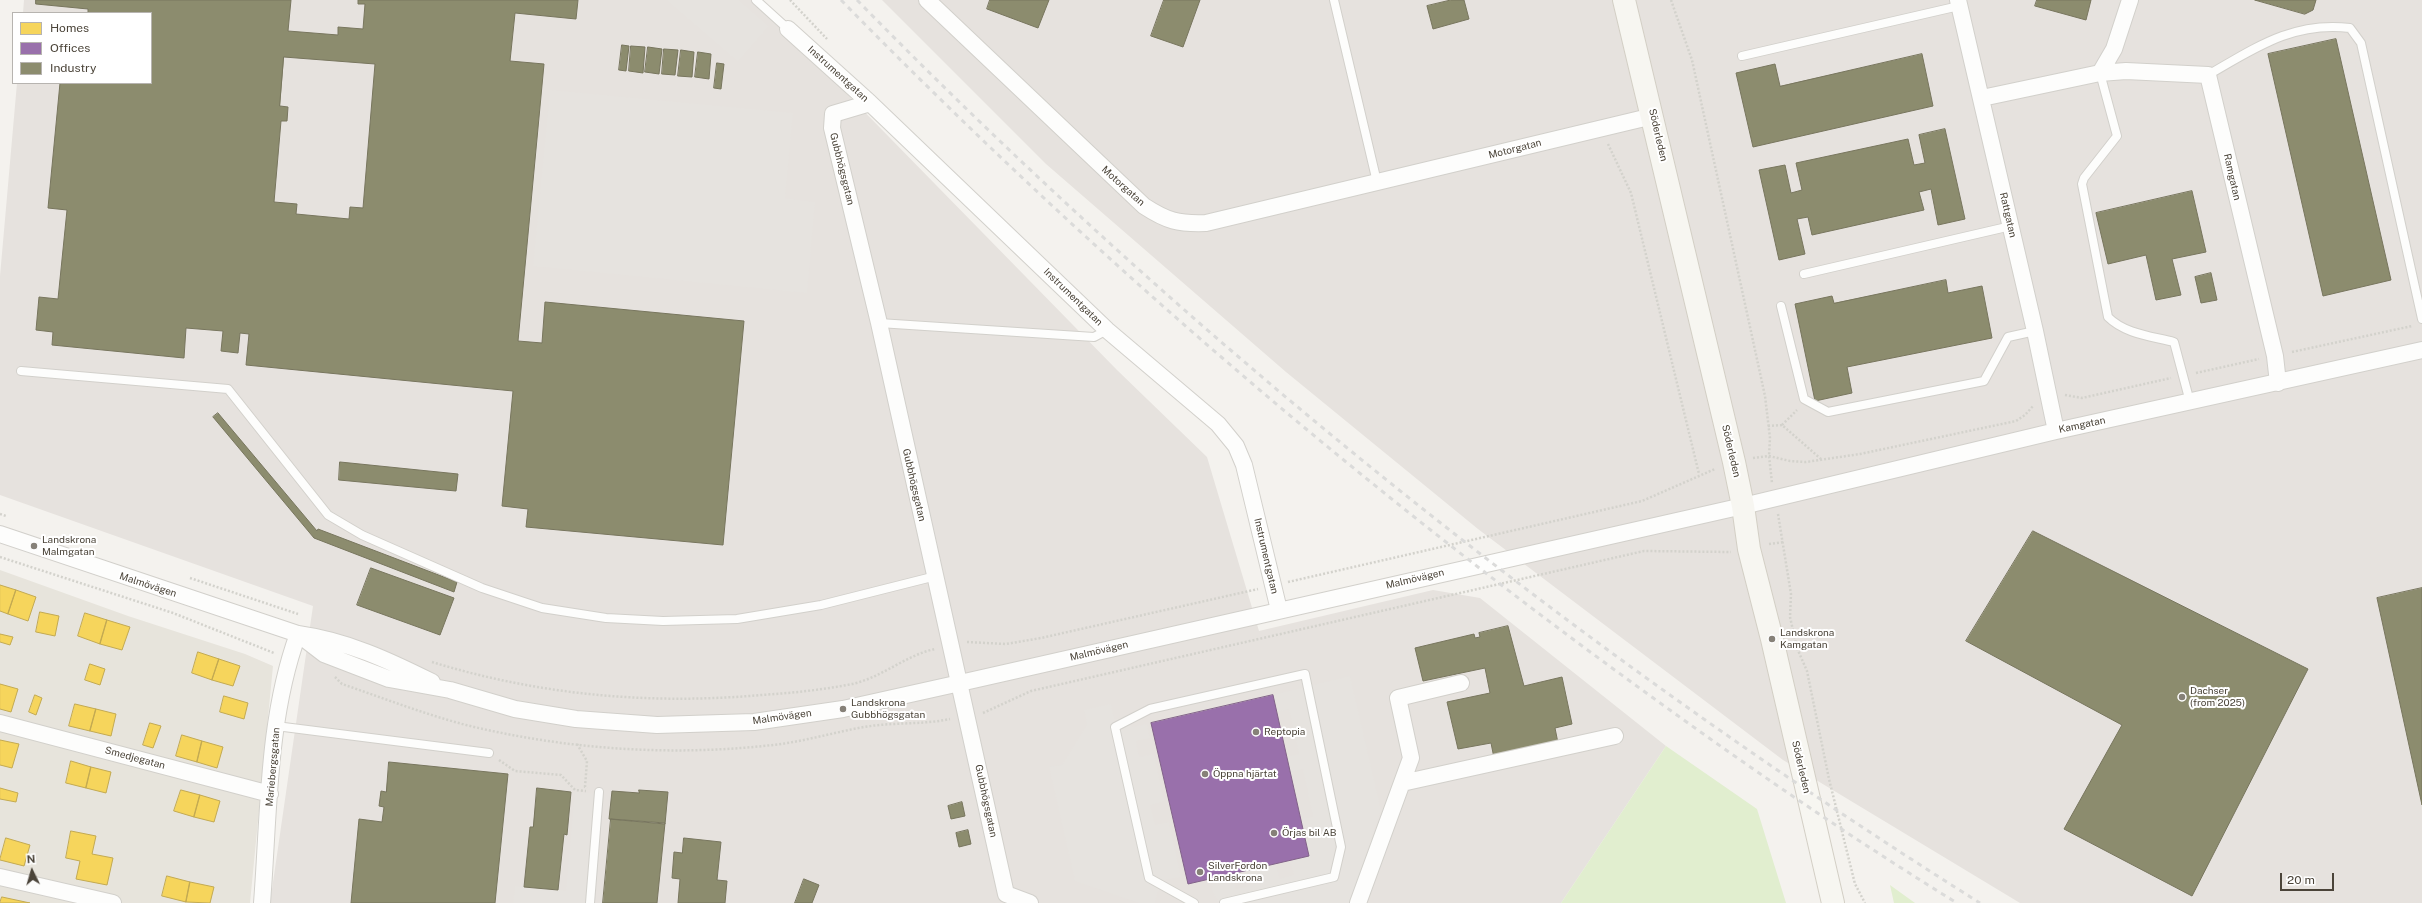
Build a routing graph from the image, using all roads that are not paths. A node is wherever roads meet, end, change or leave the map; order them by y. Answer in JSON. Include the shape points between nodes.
{"nodes":[{"id":1,"x":756,"y":0,"type":"edge"},
{"id":2,"x":1334,"y":0,"type":"edge"},
{"id":3,"x":1624,"y":0,"type":"edge"},
{"id":4,"x":2130,"y":0,"type":"edge"},
{"id":5,"x":933,"y":2,"type":"edge"},
{"id":6,"x":1959,"y":3,"type":"edge"},
{"id":7,"x":788,"y":29,"type":"joint"},
{"id":8,"x":1742,"y":56,"type":"dead end"},
{"id":9,"x":2100,"y":73,"type":"junction"},
{"id":10,"x":2208,"y":75,"type":"junction"},
{"id":11,"x":1982,"y":98,"type":"junction"},
{"id":12,"x":870,"y":103,"type":"junction"},
{"id":13,"x":1653,"y":116,"type":"junction"},
{"id":14,"x":1377,"y":182,"type":"junction"},
{"id":15,"x":2011,"y":226,"type":"junction"},
{"id":16,"x":1804,"y":274,"type":"dead end"},
{"id":17,"x":1781,"y":306,"type":"dead end"},
{"id":18,"x":2419,"y":322,"type":"edge"},
{"id":19,"x":879,"y":323,"type":"junction"},
{"id":20,"x":1107,"y":330,"type":"junction"},
{"id":21,"x":2035,"y":331,"type":"junction"},
{"id":22,"x":2422,"y":350,"type":"edge"},
{"id":23,"x":21,"y":371,"type":"dead end"},
{"id":24,"x":2278,"y":383,"type":"junction"},
{"id":25,"x":2190,"y":402,"type":"junction"},
{"id":26,"x":2056,"y":431,"type":"junction"},
{"id":27,"x":1743,"y":506,"type":"junction"},
{"id":28,"x":0,"y":534,"type":"edge"},
{"id":29,"x":936,"y":576,"type":"junction"},
{"id":30,"x":1279,"y":610,"type":"junction"},
{"id":31,"x":298,"y":634,"type":"junction"},
{"id":32,"x":960,"y":683,"type":"junction"},
{"id":33,"x":1461,"y":683,"type":"dead end"},
{"id":34,"x":0,"y":723,"type":"edge"},
{"id":35,"x":276,"y":726,"type":"junction"},
{"id":36,"x":1616,"y":736,"type":"dead end"},
{"id":37,"x":489,"y":753,"type":"road end"},
{"id":38,"x":1402,"y":783,"type":"junction"},
{"id":39,"x":599,"y":792,"type":"road end"},
{"id":40,"x":270,"y":794,"type":"junction"},
{"id":41,"x":0,"y":877,"type":"edge"},
{"id":42,"x":1007,"y":898,"type":"edge"},
{"id":43,"x":113,"y":903,"type":"edge"},
{"id":44,"x":262,"y":903,"type":"edge"},
{"id":45,"x":590,"y":903,"type":"edge"},
{"id":46,"x":1030,"y":903,"type":"edge"},
{"id":47,"x":1194,"y":903,"type":"edge"},
{"id":48,"x":1224,"y":903,"type":"edge"},
{"id":49,"x":1358,"y":903,"type":"edge"},
{"id":50,"x":1833,"y":903,"type":"edge"}],
"edges":[{"from":1,"to":7,"type":"lane"},
{"from":2,"to":14,"type":"lane"},
{"from":3,"to":13,"type":"street","name":"Söderleden"},
{"from":4,"to":9,"type":"street","via":[[2114,49]]},
{"from":5,"to":14,"type":"street","name":"Motorgatan","via":[[1144,206],[1162,218],[1180,224],[1206,223]]},
{"from":6,"to":8,"type":"lane"},
{"from":6,"to":11,"type":"street","name":"Rattgatan"},
{"from":7,"to":12,"type":"street","name":"Instrumentgatan"},
{"from":9,"to":10,"type":"street","via":[[2126,71]]},
{"from":9,"to":11,"type":"street"},
{"from":9,"to":25,"type":"lane","via":[[2117,136],[2082,184],[2108,317],[2125,330],[2174,342]]},
{"from":10,"to":18,"type":"lane","via":[[2270,39],[2306,28],[2329,25],[2350,28],[2361,42]]},
{"from":10,"to":24,"type":"street","name":"Ramgatan","via":[[2275,356]]},
{"from":11,"to":15,"type":"street","name":"Rattgatan"},
{"from":12,"to":19,"type":"street","name":"Gubbhögsgatan","via":[[833,114],[832,128]]},
{"from":12,"to":20,"type":"street","name":"Instrumentgatan"},
{"from":13,"to":14,"type":"street","name":"Motorgatan"},
{"from":13,"to":27,"type":"street","name":"Söderleden"},
{"from":15,"to":16,"type":"lane"},
{"from":15,"to":21,"type":"street","name":"Rattgatan"},
{"from":17,"to":21,"type":"lane","via":[[1804,399],[1828,412],[1984,381],[2008,337]]},
{"from":19,"to":20,"type":"lane","via":[[1094,337]]},
{"from":19,"to":29,"type":"street","name":"Gubbhögsgatan","via":[[909,466]]},
{"from":20,"to":30,"type":"street","name":"Instrumentgatan","via":[[1218,424],[1236,446],[1244,465]]},
{"from":21,"to":26,"type":"street","name":"Rattgatan"},
{"from":22,"to":24,"type":"street","name":"Kamgatan"},
{"from":23,"to":29,"type":"lane","via":[[228,389],[328,515],[362,535],[482,588],[542,608],[606,618],[663,621],[737,619],[821,605]]},
{"from":24,"to":25,"type":"street","name":"Kamgatan"},
{"from":25,"to":26,"type":"street","name":"Kamgatan"},
{"from":26,"to":27,"type":"street","name":"Kamgatan"},
{"from":27,"to":30,"type":"street","name":"Malmövägen"},
{"from":27,"to":50,"type":"street","name":"Söderleden","via":[[1749,549]]},
{"from":28,"to":31,"type":"street","name":"Malmövägen"},
{"from":29,"to":32,"type":"street","name":"Gubbhögsgatan"},
{"from":30,"to":32,"type":"street","name":"Malmövägen"},
{"from":31,"to":32,"type":"street","name":"Malmövägen","via":[[331,639],[395,663],[450,690],[515,709],[576,719],[657,725],[754,722],[843,709]]},
{"from":31,"to":35,"type":"street","name":"Mariebergsgatan","via":[[289,659]]},
{"from":32,"to":42,"type":"street","name":"Gubbhögsgatan"},
{"from":33,"to":38,"type":"street","via":[[1398,698],[1411,758]]},
{"from":34,"to":40,"type":"street","name":"Smedjegatan"},
{"from":35,"to":37,"type":"lane"},
{"from":35,"to":40,"type":"street","name":"Mariebergsgatan"},
{"from":36,"to":38,"type":"street"},
{"from":38,"to":49,"type":"street"},
{"from":39,"to":45,"type":"lane"},
{"from":40,"to":44,"type":"street","name":"Mariebergsgatan"},
{"from":41,"to":43,"type":"street"},
{"from":42,"to":46,"type":"street","name":"Gubbhögsgatan"},
{"from":47,"to":48,"type":"lane","via":[[1150,878],[1116,727],[1150,709],[1305,674],[1341,847],[1334,876]]}]}
